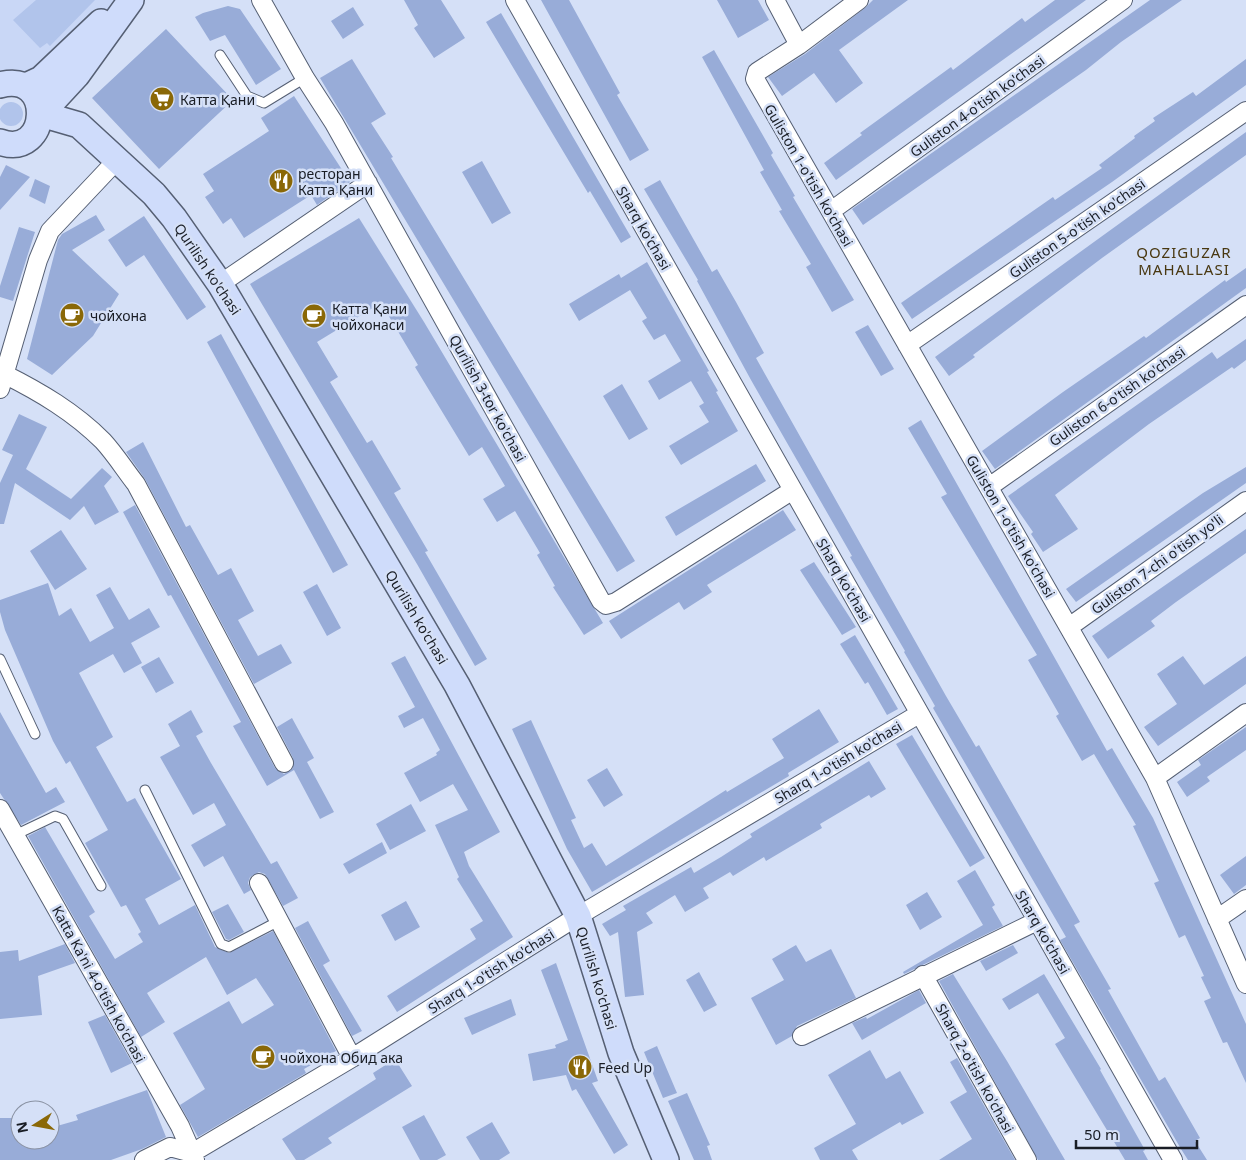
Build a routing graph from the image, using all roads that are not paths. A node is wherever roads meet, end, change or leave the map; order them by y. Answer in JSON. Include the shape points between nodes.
{"nodes":[{"id":1,"x":125,"y":0,"type":"edge"},
{"id":2,"x":131,"y":0,"type":"edge"},
{"id":3,"x":261,"y":0,"type":"edge"},
{"id":4,"x":515,"y":0,"type":"edge"},
{"id":5,"x":775,"y":0,"type":"edge"},
{"id":6,"x":859,"y":0,"type":"edge"},
{"id":7,"x":1124,"y":0,"type":"edge"},
{"id":8,"x":799,"y":45,"type":"junction"},
{"id":9,"x":220,"y":55,"type":"dead end"},
{"id":10,"x":304,"y":78,"type":"junction"},
{"id":11,"x":9,"y":82,"type":"edge"},
{"id":12,"x":66,"y":89,"type":"junction"},
{"id":13,"x":1246,"y":111,"type":"edge"},
{"id":14,"x":40,"y":114,"type":"junction"},
{"id":15,"x":79,"y":125,"type":"junction"},
{"id":16,"x":0,"y":142,"type":"edge"},
{"id":17,"x":117,"y":160,"type":"junction"},
{"id":18,"x":368,"y":183,"type":"junction"},
{"id":19,"x":831,"y":212,"type":"junction"},
{"id":20,"x":220,"y":284,"type":"junction"},
{"id":21,"x":1246,"y":305,"type":"edge"},
{"id":22,"x":907,"y":345,"type":"junction"},
{"id":23,"x":2,"y":381,"type":"edge"},
{"id":24,"x":989,"y":487,"type":"junction"},
{"id":25,"x":793,"y":490,"type":"junction"},
{"id":26,"x":1246,"y":501,"type":"edge"},
{"id":27,"x":1069,"y":627,"type":"junction"},
{"id":28,"x":0,"y":659,"type":"edge"},
{"id":29,"x":1246,"y":713,"type":"edge"},
{"id":30,"x":920,"y":714,"type":"junction"},
{"id":31,"x":35,"y":734,"type":"dead end"},
{"id":32,"x":284,"y":763,"type":"dead end"},
{"id":33,"x":1155,"y":778,"type":"junction"},
{"id":34,"x":145,"y":790,"type":"dead end"},
{"id":35,"x":0,"y":808,"type":"edge"},
{"id":36,"x":15,"y":835,"type":"junction"},
{"id":37,"x":259,"y":883,"type":"dead end"},
{"id":38,"x":101,"y":886,"type":"dead end"},
{"id":39,"x":1246,"y":899,"type":"edge"},
{"id":40,"x":578,"y":916,"type":"junction"},
{"id":41,"x":1217,"y":919,"type":"junction"},
{"id":42,"x":279,"y":921,"type":"junction"},
{"id":43,"x":1037,"y":921,"type":"junction"},
{"id":44,"x":923,"y":975,"type":"junction"},
{"id":45,"x":1246,"y":984,"type":"edge"},
{"id":46,"x":802,"y":1036,"type":"dead end"},
{"id":47,"x":352,"y":1058,"type":"junction"},
{"id":48,"x":193,"y":1157,"type":"edge"},
{"id":49,"x":144,"y":1160,"type":"edge"},
{"id":50,"x":666,"y":1160,"type":"edge"},
{"id":51,"x":1027,"y":1160,"type":"edge"},
{"id":52,"x":1173,"y":1160,"type":"edge"}],
"edges":[{"from":1,"to":11,"type":"street","via":[[41,79]]},
{"from":2,"to":12,"type":"street"},
{"from":3,"to":10,"type":"street","name":"Qurilish 3-tor ko'chasi"},
{"from":4,"to":25,"type":"street","name":"Sharq ko'chasi"},
{"from":5,"to":8,"type":"street"},
{"from":6,"to":8,"type":"street"},
{"from":7,"to":19,"type":"street","name":"Guliston 4-o'tish ko'chasi"},
{"from":8,"to":19,"type":"street","name":"Guliston 1-o'tish ko'chasi","via":[[757,72],[755,79]]},
{"from":9,"to":10,"type":"lane","via":[[247,96],[264,103]]},
{"from":10,"to":18,"type":"street","name":"Qurilish 3-tor ko'chasi"},
{"from":11,"to":14,"type":"street","via":[[37,100]]},
{"from":12,"to":14,"type":"street"},
{"from":12,"to":15,"type":"street","name":"Qurilish ko'chasi"},
{"from":13,"to":22,"type":"street","name":"Guliston 5-o'tish ko'chasi"},
{"from":14,"to":15,"type":"street","name":"Qurilish ko'chasi"},
{"from":14,"to":16,"type":"street","via":[[37,128],[28,139],[14,144]]},
{"from":15,"to":17,"type":"street","name":"Qurilish ko'chasi"},
{"from":17,"to":20,"type":"street","name":"Qurilish ko'chasi","via":[[154,194],[174,218]]},
{"from":17,"to":23,"type":"street","via":[[50,231],[9,344]]},
{"from":18,"to":20,"type":"street"},
{"from":18,"to":25,"type":"street","name":"Qurilish 3-tor ko'chasi","via":[[606,605],[616,602]]},
{"from":19,"to":22,"type":"street","name":"Guliston 1-o'tish ko'chasi"},
{"from":20,"to":40,"type":"street","name":"Qurilish ko'chasi","via":[[457,685]]},
{"from":21,"to":24,"type":"street","name":"Guliston 6-o'tish ko'chasi"},
{"from":22,"to":24,"type":"street","name":"Guliston 1-o'tish ko'chasi"},
{"from":23,"to":32,"type":"street","via":[[36,390],[71,412],[104,442],[136,484]]},
{"from":24,"to":27,"type":"street","name":"Guliston 1-o'tish ko'chasi"},
{"from":25,"to":30,"type":"street","name":"Sharq ko'chasi"},
{"from":26,"to":27,"type":"street","name":"Guliston 7-chi o'tish yo'li"},
{"from":27,"to":33,"type":"street","name":"Guliston 1-o'tish ko'chasi"},
{"from":28,"to":31,"type":"lane"},
{"from":29,"to":33,"type":"street"},
{"from":30,"to":40,"type":"street","name":"Sharq 1-o'tish ko'chasi"},
{"from":30,"to":43,"type":"street","name":"Sharq ko'chasi"},
{"from":33,"to":41,"type":"street","name":"Guliston 1-o'tish ko'chasi"},
{"from":34,"to":42,"type":"lane","via":[[221,944],[229,947]]},
{"from":35,"to":36,"type":"street","name":"Katta Ka'ni 4-o'tish ko'chasi"},
{"from":36,"to":38,"type":"lane","via":[[55,816],[64,819]]},
{"from":36,"to":48,"type":"street","name":"Katta Ka'ni 4-o'tish ko'chasi","via":[[180,1126]]},
{"from":37,"to":42,"type":"street"},
{"from":39,"to":41,"type":"street"},
{"from":40,"to":47,"type":"street","name":"Sharq 1-o'tish ko'chasi"},
{"from":40,"to":50,"type":"street","name":"Qurilish ko'chasi","via":[[621,1053]]},
{"from":41,"to":45,"type":"street","name":"Guliston 1-o'tish ko'chasi"},
{"from":42,"to":47,"type":"street"},
{"from":43,"to":44,"type":"street"},
{"from":43,"to":52,"type":"street","name":"Sharq ko'chasi"},
{"from":44,"to":46,"type":"street"},
{"from":44,"to":51,"type":"street","name":"Sharq 2-o'tish ko'chasi"},
{"from":47,"to":48,"type":"street","name":"Sharq 1-o'tish ko'chasi"},
{"from":48,"to":49,"type":"street","via":[[170,1148]]}]}
